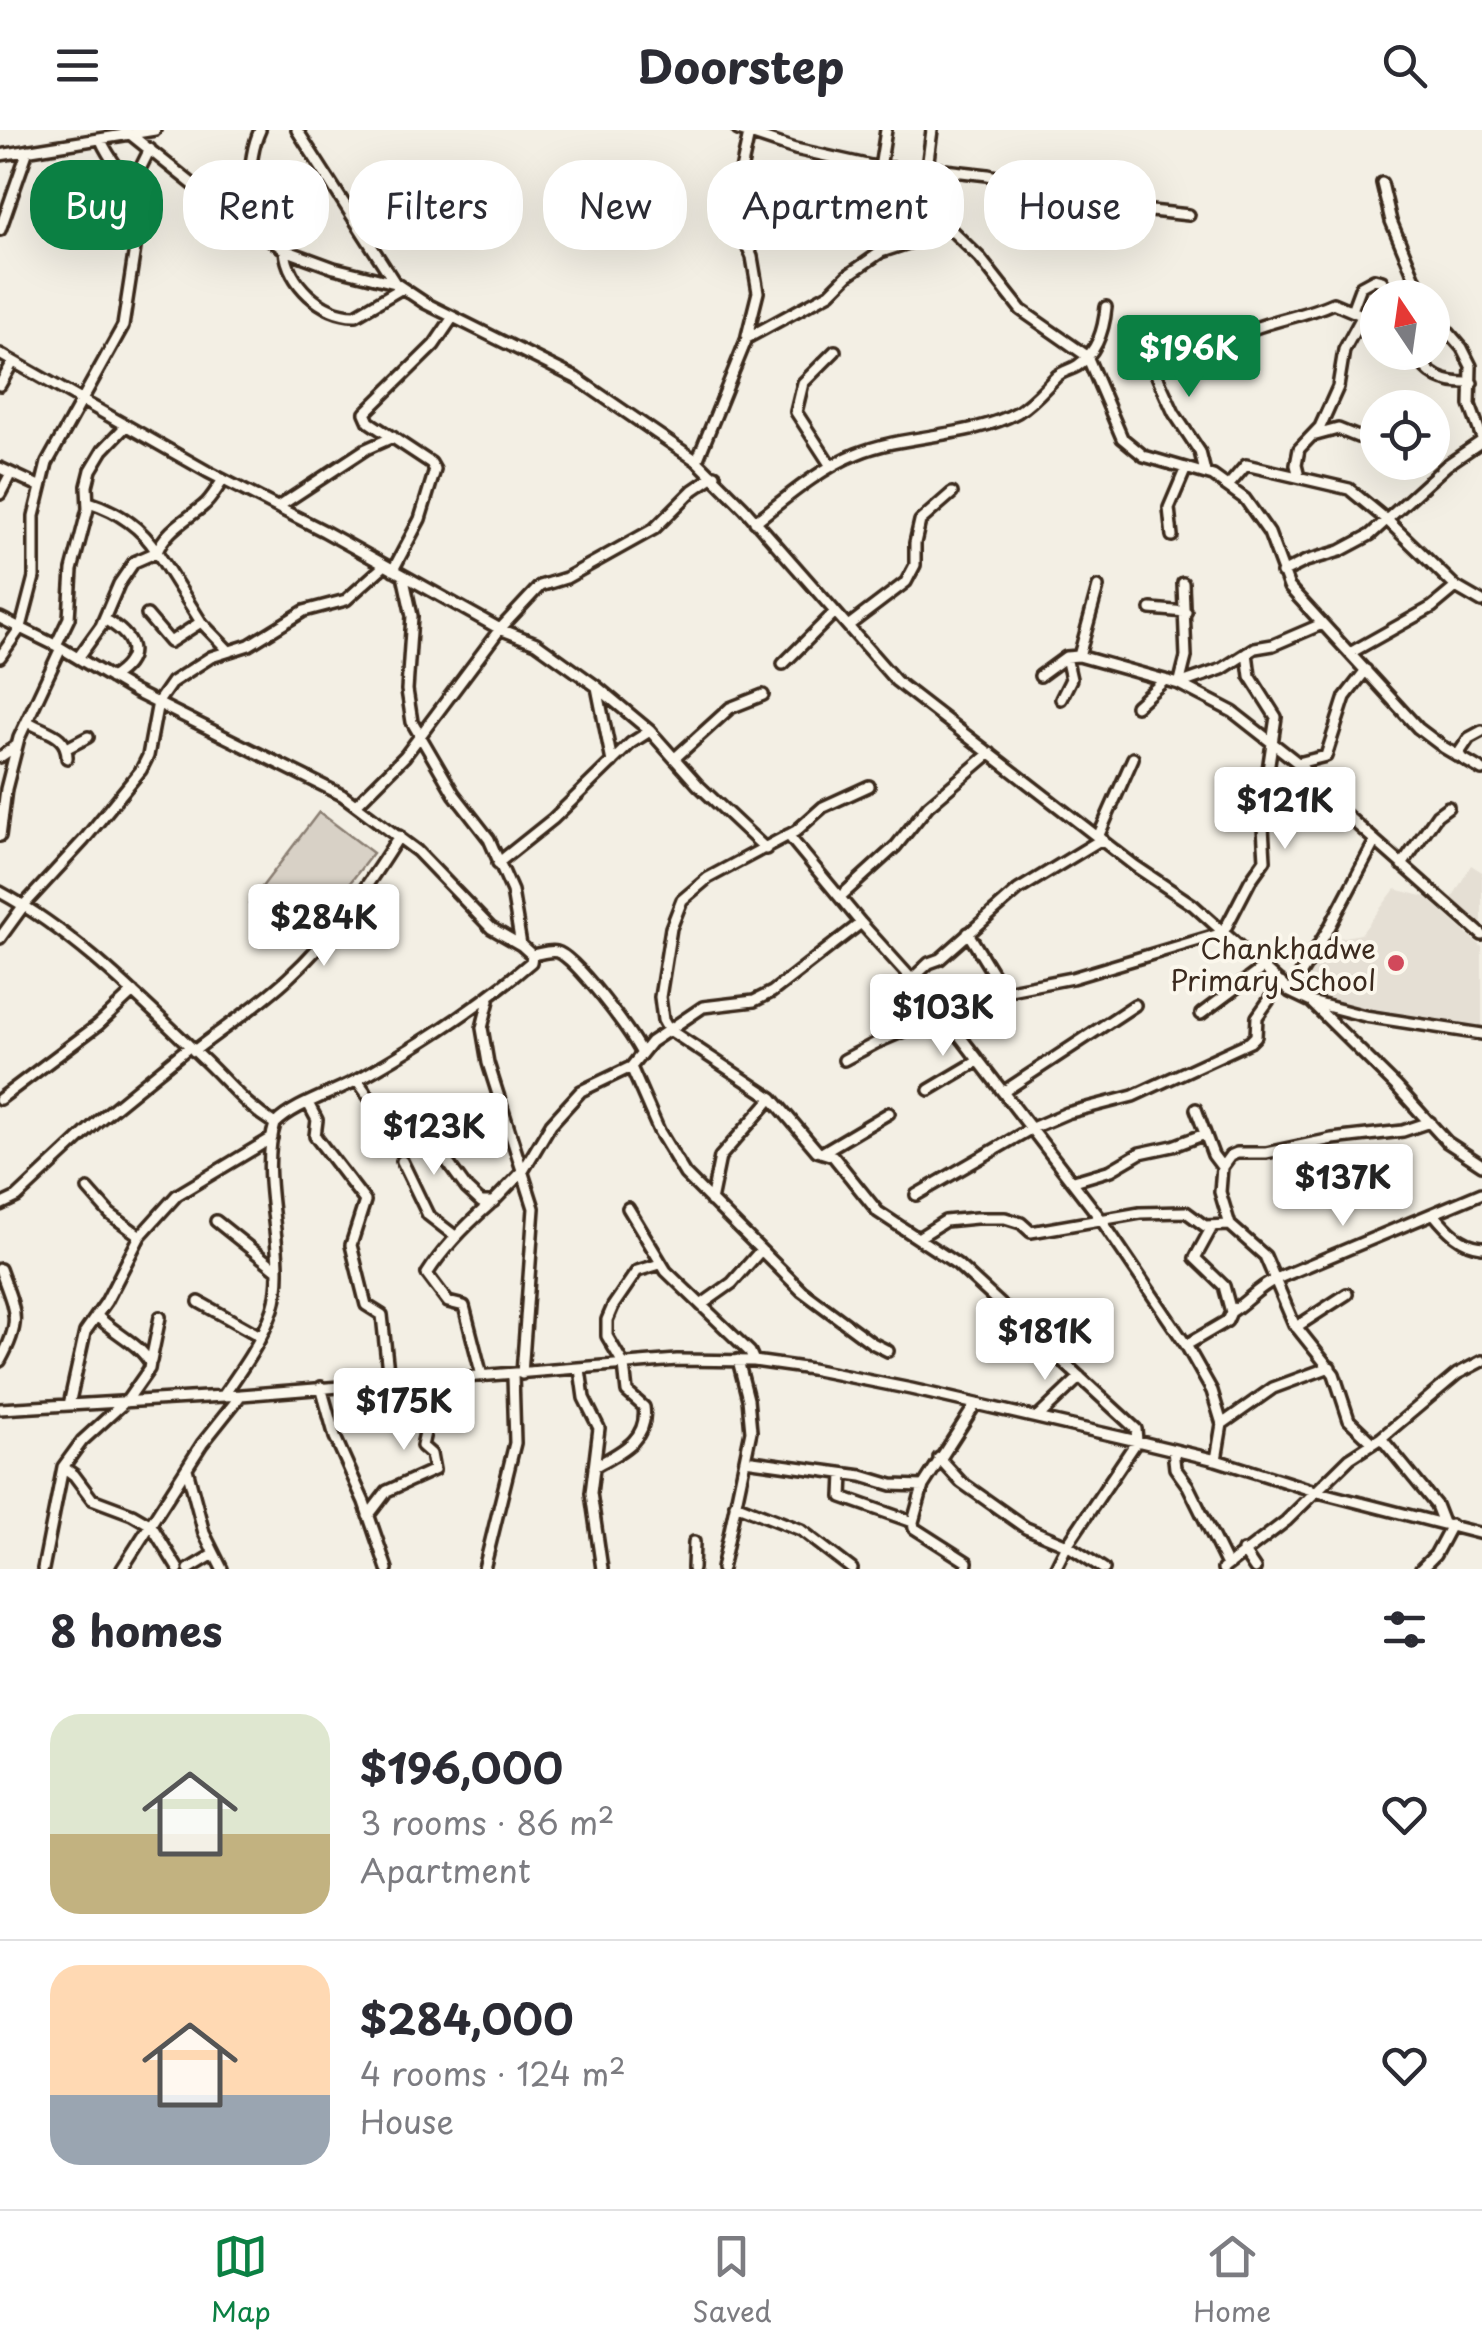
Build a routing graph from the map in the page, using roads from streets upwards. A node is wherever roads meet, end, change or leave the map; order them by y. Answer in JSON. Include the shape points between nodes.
{"nodes":[{"id":1,"x":155,"y":130,"type":"edge"},
{"id":2,"x":260,"y":130,"type":"edge"},
{"id":3,"x":297,"y":130,"type":"edge"},
{"id":4,"x":738,"y":130,"type":"edge"},
{"id":5,"x":886,"y":130,"type":"edge"},
{"id":6,"x":932,"y":130,"type":"edge"},
{"id":7,"x":129,"y":133,"type":"edge"},
{"id":8,"x":749,"y":134,"type":"junction"},
{"id":9,"x":101,"y":140,"type":"junction"},
{"id":10,"x":150,"y":149,"type":"junction"},
{"id":11,"x":28,"y":150,"type":"junction"},
{"id":12,"x":0,"y":155,"type":"edge"},
{"id":13,"x":111,"y":160,"type":"edge"},
{"id":14,"x":144,"y":160,"type":"edge"},
{"id":15,"x":252,"y":160,"type":"edge"},
{"id":16,"x":844,"y":160,"type":"edge"},
{"id":17,"x":881,"y":160,"type":"edge"},
{"id":18,"x":928,"y":160,"type":"edge"},
{"id":19,"x":964,"y":172,"type":"edge"},
{"id":20,"x":183,"y":176,"type":"edge"},
{"id":21,"x":1382,"y":182,"type":"dead end"},
{"id":22,"x":1189,"y":215,"type":"dead end"},
{"id":23,"x":0,"y":230,"type":"edge"},
{"id":24,"x":964,"y":243,"type":"edge"},
{"id":25,"x":136,"y":250,"type":"edge"},
{"id":26,"x":286,"y":250,"type":"joint"},
{"id":27,"x":887,"y":250,"type":"edge"},
{"id":28,"x":1416,"y":280,"type":"edge"},
{"id":29,"x":398,"y":286,"type":"junction"},
{"id":30,"x":1360,"y":286,"type":"edge"},
{"id":31,"x":1106,"y":307,"type":"dead end"},
{"id":32,"x":1352,"y":310,"type":"junction"},
{"id":33,"x":1360,"y":314,"type":"edge"},
{"id":34,"x":453,"y":317,"type":"junction"},
{"id":35,"x":1360,"y":321,"type":"edge"},
{"id":36,"x":1255,"y":328,"type":"dead end"},
{"id":37,"x":1450,"y":335,"type":"edge"},
{"id":38,"x":747,"y":338,"type":"junction"},
{"id":39,"x":1139,"y":345,"type":"dead end"},
{"id":40,"x":835,"y":351,"type":"dead end"},
{"id":41,"x":0,"y":354,"type":"edge"},
{"id":42,"x":1087,"y":356,"type":"junction"},
{"id":43,"x":13,"y":362,"type":"junction"},
{"id":44,"x":1427,"y":370,"type":"edge"},
{"id":45,"x":1472,"y":383,"type":"junction"},
{"id":46,"x":0,"y":385,"type":"edge"},
{"id":47,"x":82,"y":400,"type":"junction"},
{"id":48,"x":126,"y":426,"type":"junction"},
{"id":49,"x":1313,"y":436,"type":"junction"},
{"id":50,"x":393,"y":437,"type":"junction"},
{"id":51,"x":1358,"y":437,"type":"dead end"},
{"id":52,"x":1482,"y":440,"type":"edge"},
{"id":53,"x":697,"y":461,"type":"junction"},
{"id":54,"x":832,"y":466,"type":"junction"},
{"id":55,"x":0,"y":468,"type":"edge"},
{"id":56,"x":1186,"y":468,"type":"junction"},
{"id":57,"x":1205,"y":472,"type":"junction"},
{"id":58,"x":10,"y":475,"type":"junction"},
{"id":59,"x":714,"y":476,"type":"junction"},
{"id":60,"x":1298,"y":477,"type":"junction"},
{"id":61,"x":223,"y":480,"type":"junction"},
{"id":62,"x":39,"y":486,"type":"junction"},
{"id":63,"x":1228,"y":486,"type":"junction"},
{"id":64,"x":952,"y":493,"type":"dead end"},
{"id":65,"x":0,"y":494,"type":"edge"},
{"id":66,"x":89,"y":502,"type":"junction"},
{"id":67,"x":278,"y":507,"type":"junction"},
{"id":68,"x":1388,"y":521,"type":"junction"},
{"id":69,"x":755,"y":522,"type":"junction"},
{"id":70,"x":1172,"y":536,"type":"dead end"},
{"id":71,"x":157,"y":552,"type":"junction"},
{"id":72,"x":389,"y":568,"type":"junction"},
{"id":73,"x":1282,"y":572,"type":"junction"},
{"id":74,"x":404,"y":576,"type":"junction"},
{"id":75,"x":1183,"y":583,"type":"dead end"},
{"id":76,"x":1098,"y":586,"type":"dead end"},
{"id":77,"x":1456,"y":587,"type":"junction"},
{"id":78,"x":1482,"y":602,"type":"edge"},
{"id":79,"x":1151,"y":608,"type":"dead end"},
{"id":80,"x":1186,"y":612,"type":"junction"},
{"id":81,"x":834,"y":613,"type":"junction"},
{"id":82,"x":147,"y":615,"type":"dead end"},
{"id":83,"x":0,"y":618,"type":"edge"},
{"id":84,"x":104,"y":619,"type":"junction"},
{"id":85,"x":201,"y":622,"type":"junction"},
{"id":86,"x":1322,"y":624,"type":"junction"},
{"id":87,"x":848,"y":626,"type":"junction"},
{"id":88,"x":22,"y":627,"type":"junction"},
{"id":89,"x":500,"y":629,"type":"junction"},
{"id":90,"x":59,"y":646,"type":"junction"},
{"id":91,"x":228,"y":650,"type":"junction"},
{"id":92,"x":1350,"y":653,"type":"junction"},
{"id":93,"x":1247,"y":654,"type":"junction"},
{"id":94,"x":1079,"y":656,"type":"junction"},
{"id":95,"x":0,"y":658,"type":"edge"},
{"id":96,"x":78,"y":658,"type":"junction"},
{"id":97,"x":1066,"y":658,"type":"junction"},
{"id":98,"x":783,"y":664,"type":"dead end"},
{"id":99,"x":1366,"y":670,"type":"junction"},
{"id":100,"x":1040,"y":676,"type":"dead end"},
{"id":101,"x":110,"y":678,"type":"junction"},
{"id":102,"x":1165,"y":680,"type":"junction"},
{"id":103,"x":1178,"y":684,"type":"junction"},
{"id":104,"x":596,"y":686,"type":"junction"},
{"id":105,"x":763,"y":695,"type":"dead end"},
{"id":106,"x":1061,"y":699,"type":"dead end"},
{"id":107,"x":158,"y":702,"type":"junction"},
{"id":108,"x":1136,"y":706,"type":"dead end"},
{"id":109,"x":27,"y":720,"type":"junction"},
{"id":110,"x":650,"y":730,"type":"junction"},
{"id":111,"x":1482,"y":731,"type":"edge"},
{"id":112,"x":88,"y":737,"type":"dead end"},
{"id":113,"x":419,"y":738,"type":"junction"},
{"id":114,"x":1274,"y":744,"type":"junction"},
{"id":115,"x":16,"y":746,"type":"junction"},
{"id":116,"x":990,"y":753,"type":"junction"},
{"id":117,"x":1458,"y":756,"type":"junction"},
{"id":118,"x":0,"y":758,"type":"edge"},
{"id":119,"x":676,"y":758,"type":"junction"},
{"id":120,"x":1133,"y":758,"type":"dead end"},
{"id":121,"x":612,"y":762,"type":"junction"},
{"id":122,"x":1298,"y":763,"type":"junction"},
{"id":123,"x":1482,"y":770,"type":"edge"},
{"id":124,"x":869,"y":786,"type":"dead end"},
{"id":125,"x":356,"y":804,"type":"junction"},
{"id":126,"x":1448,"y":808,"type":"dead end"},
{"id":127,"x":0,"y":836,"type":"edge"},
{"id":128,"x":398,"y":836,"type":"junction"},
{"id":129,"x":788,"y":836,"type":"junction"},
{"id":130,"x":1100,"y":838,"type":"junction"},
{"id":131,"x":1376,"y":841,"type":"junction"},
{"id":132,"x":766,"y":849,"type":"junction"},
{"id":133,"x":498,"y":863,"type":"junction"},
{"id":134,"x":1402,"y":865,"type":"junction"},
{"id":135,"x":0,"y":892,"type":"edge"},
{"id":136,"x":840,"y":897,"type":"junction"},
{"id":137,"x":24,"y":905,"type":"junction"},
{"id":138,"x":861,"y":923,"type":"junction"},
{"id":139,"x":968,"y":933,"type":"junction"},
{"id":140,"x":1222,"y":934,"type":"junction"},
{"id":141,"x":1482,"y":935,"type":"edge"},
{"id":142,"x":0,"y":938,"type":"edge"},
{"id":143,"x":521,"y":945,"type":"junction"},
{"id":144,"x":532,"y":956,"type":"junction"},
{"id":145,"x":1264,"y":967,"type":"junction"},
{"id":146,"x":912,"y":980,"type":"junction"},
{"id":147,"x":1281,"y":983,"type":"junction"},
{"id":148,"x":1004,"y":990,"type":"junction"},
{"id":149,"x":133,"y":992,"type":"junction"},
{"id":150,"x":1290,"y":992,"type":"junction"},
{"id":151,"x":490,"y":998,"type":"junction"},
{"id":152,"x":1310,"y":1002,"type":"junction"},
{"id":153,"x":1135,"y":1005,"type":"dead end"},
{"id":154,"x":942,"y":1013,"type":"junction"},
{"id":155,"x":1201,"y":1014,"type":"dead end"},
{"id":156,"x":668,"y":1029,"type":"junction"},
{"id":157,"x":1482,"y":1034,"type":"edge"},
{"id":158,"x":192,"y":1049,"type":"junction"},
{"id":159,"x":641,"y":1052,"type":"junction"},
{"id":160,"x":844,"y":1060,"type":"dead end"},
{"id":161,"x":978,"y":1061,"type":"junction"},
{"id":162,"x":631,"y":1066,"type":"junction"},
{"id":163,"x":357,"y":1080,"type":"junction"},
{"id":164,"x":929,"y":1090,"type":"dead end"},
{"id":165,"x":1003,"y":1092,"type":"junction"},
{"id":166,"x":772,"y":1098,"type":"junction"},
{"id":167,"x":0,"y":1100,"type":"edge"},
{"id":168,"x":309,"y":1104,"type":"junction"},
{"id":169,"x":1196,"y":1109,"type":"dead end"},
{"id":170,"x":889,"y":1113,"type":"dead end"},
{"id":171,"x":1430,"y":1122,"type":"junction"},
{"id":172,"x":275,"y":1124,"type":"junction"},
{"id":173,"x":1032,"y":1128,"type":"junction"},
{"id":174,"x":1204,"y":1134,"type":"junction"},
{"id":175,"x":272,"y":1138,"type":"junction"},
{"id":176,"x":822,"y":1153,"type":"junction"},
{"id":177,"x":402,"y":1161,"type":"dead end"},
{"id":178,"x":1482,"y":1165,"type":"edge"},
{"id":179,"x":1222,"y":1167,"type":"junction"},
{"id":180,"x":523,"y":1171,"type":"junction"},
{"id":181,"x":1074,"y":1181,"type":"junction"},
{"id":182,"x":88,"y":1189,"type":"dead end"},
{"id":183,"x":1482,"y":1193,"type":"edge"},
{"id":184,"x":916,"y":1195,"type":"dead end"},
{"id":185,"x":711,"y":1201,"type":"junction"},
{"id":186,"x":492,"y":1202,"type":"junction"},
{"id":187,"x":0,"y":1205,"type":"edge"},
{"id":188,"x":628,"y":1208,"type":"dead end"},
{"id":189,"x":1434,"y":1214,"type":"junction"},
{"id":190,"x":1100,"y":1218,"type":"junction"},
{"id":191,"x":216,"y":1220,"type":"dead end"},
{"id":192,"x":1230,"y":1226,"type":"junction"},
{"id":193,"x":1212,"y":1227,"type":"junction"},
{"id":194,"x":140,"y":1236,"type":"junction"},
{"id":195,"x":455,"y":1236,"type":"junction"},
{"id":196,"x":918,"y":1238,"type":"junction"},
{"id":197,"x":1482,"y":1247,"type":"edge"},
{"id":198,"x":761,"y":1250,"type":"junction"},
{"id":199,"x":660,"y":1264,"type":"junction"},
{"id":200,"x":276,"y":1269,"type":"junction"},
{"id":201,"x":0,"y":1270,"type":"edge"},
{"id":202,"x":1276,"y":1279,"type":"junction"},
{"id":203,"x":1347,"y":1294,"type":"dead end"},
{"id":204,"x":199,"y":1302,"type":"dead end"},
{"id":205,"x":701,"y":1305,"type":"junction"},
{"id":206,"x":1231,"y":1312,"type":"junction"},
{"id":207,"x":96,"y":1316,"type":"junction"},
{"id":208,"x":160,"y":1316,"type":"dead end"},
{"id":209,"x":1296,"y":1327,"type":"junction"},
{"id":210,"x":260,"y":1336,"type":"junction"},
{"id":211,"x":1186,"y":1345,"type":"junction"},
{"id":212,"x":888,"y":1351,"type":"dead end"},
{"id":213,"x":738,"y":1360,"type":"junction"},
{"id":214,"x":0,"y":1361,"type":"edge"},
{"id":215,"x":754,"y":1361,"type":"junction"},
{"id":216,"x":1482,"y":1361,"type":"edge"},
{"id":217,"x":150,"y":1363,"type":"junction"},
{"id":218,"x":624,"y":1365,"type":"junction"},
{"id":219,"x":1330,"y":1367,"type":"junction"},
{"id":220,"x":580,"y":1369,"type":"junction"},
{"id":221,"x":518,"y":1375,"type":"junction"},
{"id":222,"x":482,"y":1376,"type":"junction"},
{"id":223,"x":1080,"y":1376,"type":"junction"},
{"id":224,"x":437,"y":1378,"type":"junction"},
{"id":225,"x":389,"y":1381,"type":"junction"},
{"id":226,"x":320,"y":1387,"type":"junction"},
{"id":227,"x":240,"y":1395,"type":"junction"},
{"id":228,"x":223,"y":1396,"type":"junction"},
{"id":229,"x":128,"y":1400,"type":"junction"},
{"id":230,"x":69,"y":1405,"type":"junction"},
{"id":231,"x":975,"y":1405,"type":"junction"},
{"id":232,"x":0,"y":1408,"type":"edge"},
{"id":233,"x":1037,"y":1418,"type":"junction"},
{"id":234,"x":1222,"y":1424,"type":"junction"},
{"id":235,"x":1137,"y":1440,"type":"junction"},
{"id":236,"x":1376,"y":1440,"type":"junction"},
{"id":237,"x":1173,"y":1450,"type":"junction"},
{"id":238,"x":939,"y":1458,"type":"junction"},
{"id":239,"x":744,"y":1460,"type":"junction"},
{"id":240,"x":1216,"y":1460,"type":"junction"},
{"id":241,"x":63,"y":1467,"type":"junction"},
{"id":242,"x":594,"y":1467,"type":"junction"},
{"id":243,"x":187,"y":1468,"type":"junction"},
{"id":244,"x":842,"y":1474,"type":"junction"},
{"id":245,"x":923,"y":1486,"type":"junction"},
{"id":246,"x":1318,"y":1492,"type":"junction"},
{"id":247,"x":735,"y":1504,"type":"junction"},
{"id":248,"x":368,"y":1516,"type":"junction"},
{"id":249,"x":913,"y":1522,"type":"junction"},
{"id":250,"x":1447,"y":1524,"type":"junction"},
{"id":251,"x":151,"y":1525,"type":"junction"},
{"id":252,"x":1482,"y":1534,"type":"edge"},
{"id":253,"x":694,"y":1542,"type":"dead end"},
{"id":254,"x":1067,"y":1545,"type":"junction"},
{"id":255,"x":1244,"y":1552,"type":"junction"},
{"id":256,"x":214,"y":1554,"type":"junction"},
{"id":257,"x":1225,"y":1567,"type":"edge"},
{"id":258,"x":692,"y":1568,"type":"edge"},
{"id":259,"x":42,"y":1569,"type":"edge"},
{"id":260,"x":122,"y":1569,"type":"edge"},
{"id":261,"x":178,"y":1569,"type":"edge"},
{"id":262,"x":190,"y":1569,"type":"edge"},
{"id":263,"x":222,"y":1569,"type":"edge"},
{"id":264,"x":386,"y":1569,"type":"edge"},
{"id":265,"x":484,"y":1569,"type":"edge"},
{"id":266,"x":602,"y":1569,"type":"edge"},
{"id":267,"x":679,"y":1569,"type":"edge"},
{"id":268,"x":722,"y":1569,"type":"edge"},
{"id":269,"x":852,"y":1569,"type":"edge"},
{"id":270,"x":966,"y":1569,"type":"edge"},
{"id":271,"x":1055,"y":1569,"type":"edge"},
{"id":272,"x":1104,"y":1569,"type":"edge"},
{"id":273,"x":1255,"y":1569,"type":"edge"},
{"id":274,"x":1421,"y":1569,"type":"edge"}],
"edges":[{"from":1,"to":7,"type":"street"},
{"from":2,"to":15,"type":"street"},
{"from":3,"to":29,"type":"street"},
{"from":4,"to":8,"type":"street"},
{"from":5,"to":17,"type":"street"},
{"from":6,"to":18,"type":"street"},
{"from":7,"to":9,"type":"street"},
{"from":7,"to":10,"type":"street"},
{"from":8,"to":16,"type":"street"},
{"from":8,"to":38,"type":"street","via":[[735,198],[758,292]]},
{"from":9,"to":11,"type":"street"},
{"from":9,"to":13,"type":"street"},
{"from":10,"to":14,"type":"street"},
{"from":10,"to":20,"type":"street"},
{"from":11,"to":12,"type":"street"},
{"from":11,"to":23,"type":"street"},
{"from":19,"to":22,"type":"street","via":[[1036,186],[1075,204]]},
{"from":21,"to":28,"type":"street"},
{"from":24,"to":42,"type":"street","via":[[1021,310]]},
{"from":25,"to":47,"type":"street","via":[[120,334]]},
{"from":26,"to":29,"type":"street"},
{"from":26,"to":29,"type":"street","via":[[295,278],[332,311],[356,316]]},
{"from":27,"to":38,"type":"street","via":[[830,292]]},
{"from":29,"to":34,"type":"street"},
{"from":30,"to":32,"type":"street"},
{"from":31,"to":42,"type":"street","via":[[1103,334]]},
{"from":32,"to":33,"type":"street"},
{"from":32,"to":36,"type":"street","via":[[1333,304]]},
{"from":34,"to":50,"type":"street","via":[[426,353],[366,409],[369,422]]},
{"from":34,"to":53,"type":"street","via":[[576,378]]},
{"from":35,"to":49,"type":"street"},
{"from":37,"to":45,"type":"street","via":[[1466,354]]},
{"from":38,"to":53,"type":"street"},
{"from":39,"to":57,"type":"street"},
{"from":40,"to":54,"type":"street","via":[[803,383],[796,412]]},
{"from":41,"to":43,"type":"street"},
{"from":42,"to":54,"type":"street","via":[[1006,418],[868,449]]},
{"from":42,"to":56,"type":"street","via":[[1122,438],[1144,456]]},
{"from":43,"to":46,"type":"street"},
{"from":43,"to":47,"type":"street"},
{"from":44,"to":45,"type":"street","via":[[1455,384]]},
{"from":45,"to":52,"type":"street","via":[[1470,405]]},
{"from":47,"to":48,"type":"street"},
{"from":47,"to":62,"type":"street"},
{"from":48,"to":61,"type":"street"},
{"from":48,"to":66,"type":"street","via":[[91,470]]},
{"from":49,"to":51,"type":"street","via":[[1330,429]]},
{"from":49,"to":60,"type":"street","via":[[1298,449]]},
{"from":50,"to":67,"type":"street"},
{"from":50,"to":72,"type":"street","via":[[435,470],[420,519]]},
{"from":52,"to":68,"type":"street","via":[[1446,464]]},
{"from":53,"to":59,"type":"street"},
{"from":54,"to":69,"type":"street"},
{"from":55,"to":58,"type":"street"},
{"from":56,"to":57,"type":"street"},
{"from":56,"to":70,"type":"street","via":[[1169,508]]},
{"from":57,"to":63,"type":"street"},
{"from":58,"to":62,"type":"street"},
{"from":58,"to":65,"type":"street"},
{"from":59,"to":69,"type":"street"},
{"from":59,"to":89,"type":"street","via":[[640,538],[540,586]]},
{"from":60,"to":63,"type":"street","via":[[1246,465]]},
{"from":60,"to":68,"type":"street","via":[[1342,486]]},
{"from":61,"to":67,"type":"street"},
{"from":61,"to":71,"type":"street"},
{"from":62,"to":88,"type":"street","via":[[34,577]]},
{"from":63,"to":73,"type":"street","via":[[1261,518]]},
{"from":64,"to":87,"type":"street","via":[[920,521],[906,582]]},
{"from":66,"to":71,"type":"street","via":[[123,518]]},
{"from":66,"to":90,"type":"street"},
{"from":67,"to":72,"type":"street"},
{"from":68,"to":73,"type":"street","via":[[1352,545]]},
{"from":68,"to":77,"type":"street"},
{"from":69,"to":81,"type":"street"},
{"from":71,"to":84,"type":"street","via":[[134,562]]},
{"from":71,"to":85,"type":"street"},
{"from":72,"to":74,"type":"street"},
{"from":72,"to":91,"type":"street","via":[[346,600],[304,611]]},
{"from":73,"to":86,"type":"street"},
{"from":74,"to":89,"type":"street"},
{"from":74,"to":113,"type":"street","via":[[412,616],[407,690]]},
{"from":75,"to":80,"type":"street"},
{"from":76,"to":94,"type":"street"},
{"from":77,"to":78,"type":"street"},
{"from":77,"to":92,"type":"street"},
{"from":79,"to":80,"type":"street"},
{"from":80,"to":103,"type":"street"},
{"from":81,"to":87,"type":"street"},
{"from":81,"to":98,"type":"street"},
{"from":82,"to":85,"type":"street","via":[[170,642]]},
{"from":83,"to":88,"type":"street"},
{"from":84,"to":96,"type":"street"},
{"from":84,"to":101,"type":"street","via":[[123,633],[132,652],[130,664]]},
{"from":85,"to":91,"type":"street"},
{"from":86,"to":92,"type":"street"},
{"from":86,"to":93,"type":"street"},
{"from":87,"to":116,"type":"street","via":[[896,682]]},
{"from":88,"to":90,"type":"street"},
{"from":88,"to":95,"type":"street"},
{"from":89,"to":104,"type":"street","via":[[536,643]]},
{"from":89,"to":113,"type":"street"},
{"from":90,"to":96,"type":"street"},
{"from":90,"to":109,"type":"street"},
{"from":91,"to":107,"type":"street","via":[[178,678]]},
{"from":92,"to":99,"type":"street"},
{"from":93,"to":103,"type":"street"},
{"from":93,"to":114,"type":"street","via":[[1250,676],[1276,712]]},
{"from":94,"to":97,"type":"street"},
{"from":94,"to":102,"type":"street"},
{"from":96,"to":101,"type":"street"},
{"from":97,"to":100,"type":"street"},
{"from":97,"to":106,"type":"street","via":[[1072,679]]},
{"from":99,"to":117,"type":"street","via":[[1418,728]]},
{"from":99,"to":122,"type":"street","via":[[1345,698],[1326,756]]},
{"from":101,"to":107,"type":"street"},
{"from":102,"to":103,"type":"street"},
{"from":102,"to":108,"type":"street"},
{"from":103,"to":114,"type":"street","via":[[1233,712]]},
{"from":104,"to":110,"type":"street"},
{"from":104,"to":121,"type":"street"},
{"from":105,"to":119,"type":"street","via":[[730,708]]},
{"from":107,"to":125,"type":"street"},
{"from":107,"to":137,"type":"street","via":[[141,770]]},
{"from":109,"to":112,"type":"street","via":[[57,735],[67,753]]},
{"from":109,"to":115,"type":"street"},
{"from":110,"to":119,"type":"street"},
{"from":110,"to":121,"type":"street"},
{"from":111,"to":117,"type":"street"},
{"from":113,"to":125,"type":"street"},
{"from":113,"to":133,"type":"street","via":[[484,830]]},
{"from":114,"to":122,"type":"street"},
{"from":114,"to":140,"type":"street","via":[[1262,810],[1266,860]]},
{"from":115,"to":118,"type":"street"},
{"from":115,"to":127,"type":"street"},
{"from":116,"to":130,"type":"street"},
{"from":116,"to":136,"type":"street"},
{"from":117,"to":123,"type":"street"},
{"from":119,"to":132,"type":"street"},
{"from":120,"to":130,"type":"street"},
{"from":121,"to":133,"type":"street"},
{"from":122,"to":131,"type":"street"},
{"from":124,"to":129,"type":"street","via":[[824,806]]},
{"from":125,"to":128,"type":"street"},
{"from":126,"to":134,"type":"street"},
{"from":128,"to":143,"type":"street","via":[[479,918]]},
{"from":128,"to":158,"type":"street","via":[[287,979]]},
{"from":129,"to":132,"type":"street"},
{"from":129,"to":136,"type":"street"},
{"from":130,"to":139,"type":"street","via":[[1018,890]]},
{"from":130,"to":140,"type":"street"},
{"from":131,"to":134,"type":"street"},
{"from":131,"to":150,"type":"street"},
{"from":132,"to":156,"type":"street","via":[[708,878],[680,905],[660,997]]},
{"from":133,"to":143,"type":"street","via":[[514,897]]},
{"from":134,"to":141,"type":"street"},
{"from":135,"to":137,"type":"street"},
{"from":136,"to":138,"type":"street"},
{"from":137,"to":142,"type":"street"},
{"from":137,"to":149,"type":"street"},
{"from":138,"to":146,"type":"street"},
{"from":138,"to":156,"type":"street","via":[[772,992],[703,1007]]},
{"from":139,"to":146,"type":"street"},
{"from":139,"to":148,"type":"street"},
{"from":140,"to":145,"type":"street"},
{"from":140,"to":148,"type":"street","via":[[1072,978]]},
{"from":143,"to":144,"type":"street"},
{"from":144,"to":151,"type":"street"},
{"from":144,"to":159,"type":"street","via":[[566,957]]},
{"from":145,"to":147,"type":"street"},
{"from":145,"to":155,"type":"street"},
{"from":146,"to":154,"type":"street"},
{"from":147,"to":150,"type":"street"},
{"from":147,"to":173,"type":"street","via":[[1257,1017],[1250,1042],[1133,1096]]},
{"from":148,"to":154,"type":"street"},
{"from":149,"to":158,"type":"street"},
{"from":149,"to":167,"type":"street"},
{"from":150,"to":152,"type":"street"},
{"from":151,"to":163,"type":"street"},
{"from":151,"to":180,"type":"street","via":[[483,1036],[488,1064]]},
{"from":152,"to":157,"type":"street"},
{"from":152,"to":171,"type":"street"},
{"from":153,"to":165,"type":"street"},
{"from":154,"to":160,"type":"street"},
{"from":154,"to":161,"type":"street"},
{"from":156,"to":159,"type":"street"},
{"from":156,"to":166,"type":"street"},
{"from":158,"to":172,"type":"street","via":[[247,1107]]},
{"from":158,"to":187,"type":"street"},
{"from":159,"to":162,"type":"street"},
{"from":161,"to":164,"type":"street"},
{"from":161,"to":165,"type":"street"},
{"from":162,"to":180,"type":"street","via":[[574,1096]]},
{"from":162,"to":185,"type":"street","via":[[672,1153]]},
{"from":163,"to":168,"type":"street"},
{"from":163,"to":186,"type":"street","via":[[378,1110],[414,1116],[467,1189],[481,1202]]},
{"from":165,"to":173,"type":"street"},
{"from":166,"to":176,"type":"street"},
{"from":166,"to":185,"type":"street","via":[[720,1157]]},
{"from":168,"to":172,"type":"street"},
{"from":168,"to":225,"type":"street","via":[[318,1120],[315,1136],[365,1201],[351,1245],[365,1302],[382,1315]]},
{"from":169,"to":174,"type":"street"},
{"from":170,"to":176,"type":"street"},
{"from":171,"to":178,"type":"street"},
{"from":171,"to":179,"type":"street","via":[[1403,1132],[1237,1153]]},
{"from":172,"to":175,"type":"street"},
{"from":173,"to":181,"type":"street"},
{"from":173,"to":184,"type":"street"},
{"from":174,"to":179,"type":"street"},
{"from":174,"to":181,"type":"street"},
{"from":175,"to":194,"type":"street","via":[[177,1194]]},
{"from":175,"to":200,"type":"street"},
{"from":176,"to":196,"type":"street","via":[[833,1156],[878,1212]]},
{"from":177,"to":195,"type":"street","via":[[428,1215]]},
{"from":179,"to":192,"type":"street","via":[[1222,1207]]},
{"from":180,"to":186,"type":"street"},
{"from":180,"to":221,"type":"street","via":[[535,1220]]},
{"from":181,"to":190,"type":"street"},
{"from":182,"to":194,"type":"street"},
{"from":183,"to":189,"type":"street"},
{"from":185,"to":198,"type":"street"},
{"from":186,"to":195,"type":"street"},
{"from":188,"to":199,"type":"street"},
{"from":189,"to":197,"type":"street","via":[[1460,1240]]},
{"from":189,"to":202,"type":"street"},
{"from":190,"to":193,"type":"street","via":[[1186,1212]]},
{"from":190,"to":196,"type":"street","via":[[1031,1232],[1004,1218],[956,1219]]},
{"from":190,"to":211,"type":"street"},
{"from":191,"to":200,"type":"street"},
{"from":192,"to":193,"type":"street"},
{"from":192,"to":202,"type":"street","via":[[1260,1250]]},
{"from":193,"to":206,"type":"street","via":[[1195,1258],[1224,1286]]},
{"from":194,"to":207,"type":"street"},
{"from":195,"to":222,"type":"street","via":[[428,1278],[448,1302],[464,1306]]},
{"from":196,"to":223,"type":"street","via":[[957,1264]]},
{"from":198,"to":205,"type":"street"},
{"from":198,"to":212,"type":"street","via":[[802,1290]]},
{"from":199,"to":205,"type":"street"},
{"from":199,"to":218,"type":"street","via":[[637,1272],[609,1313],[607,1336]]},
{"from":200,"to":210,"type":"street","via":[[274,1307]]},
{"from":201,"to":214,"type":"street","via":[[16,1323]]},
{"from":202,"to":206,"type":"street"},
{"from":202,"to":209,"type":"street"},
{"from":203,"to":209,"type":"street"},
{"from":204,"to":210,"type":"street"},
{"from":205,"to":215,"type":"street"},
{"from":206,"to":211,"type":"street"},
{"from":207,"to":217,"type":"street"},
{"from":207,"to":230,"type":"street","via":[[85,1332]]},
{"from":208,"to":217,"type":"street"},
{"from":209,"to":219,"type":"street"},
{"from":210,"to":228,"type":"street"},
{"from":211,"to":234,"type":"street"},
{"from":213,"to":215,"type":"street"},
{"from":213,"to":218,"type":"street"},
{"from":213,"to":239,"type":"street","via":[[752,1422]]},
{"from":215,"to":231,"type":"street"},
{"from":216,"to":236,"type":"street"},
{"from":217,"to":229,"type":"street"},
{"from":218,"to":220,"type":"street"},
{"from":218,"to":242,"type":"street","via":[[626,1392],[644,1407],[643,1426],[631,1445]]},
{"from":219,"to":234,"type":"street","via":[[1273,1388]]},
{"from":219,"to":236,"type":"street","via":[[1349,1420]]},
{"from":220,"to":221,"type":"street"},
{"from":220,"to":242,"type":"street","via":[[584,1398],[599,1428]]},
{"from":221,"to":222,"type":"street"},
{"from":221,"to":265,"type":"street","via":[[516,1443]]},
{"from":222,"to":224,"type":"street"},
{"from":223,"to":233,"type":"street"},
{"from":223,"to":235,"type":"street","via":[[1136,1429]]},
{"from":224,"to":225,"type":"street"},
{"from":224,"to":248,"type":"street","via":[[422,1446],[434,1470],[387,1492]]},
{"from":225,"to":226,"type":"street"},
{"from":226,"to":227,"type":"street"},
{"from":226,"to":248,"type":"street"},
{"from":227,"to":228,"type":"street"},
{"from":227,"to":243,"type":"street"},
{"from":228,"to":229,"type":"street"},
{"from":229,"to":230,"type":"street"},
{"from":229,"to":241,"type":"street"},
{"from":230,"to":232,"type":"street"},
{"from":231,"to":233,"type":"street"},
{"from":231,"to":238,"type":"street"},
{"from":233,"to":235,"type":"street"},
{"from":234,"to":240,"type":"street"},
{"from":235,"to":237,"type":"street"},
{"from":235,"to":254,"type":"street"},
{"from":236,"to":246,"type":"street"},
{"from":236,"to":250,"type":"street"},
{"from":237,"to":240,"type":"street"},
{"from":237,"to":257,"type":"street","via":[[1175,1468]]},
{"from":238,"to":245,"type":"street"},
{"from":238,"to":254,"type":"street","via":[[1026,1528]]},
{"from":239,"to":244,"type":"street"},
{"from":239,"to":247,"type":"street"},
{"from":240,"to":246,"type":"street"},
{"from":241,"to":251,"type":"street","via":[[92,1498]]},
{"from":241,"to":259,"type":"street"},
{"from":242,"to":266,"type":"street"},
{"from":243,"to":251,"type":"street"},
{"from":243,"to":256,"type":"street"},
{"from":244,"to":245,"type":"street"},
{"from":244,"to":249,"type":"street","via":[[842,1498]]},
{"from":245,"to":249,"type":"street"},
{"from":246,"to":250,"type":"street"},
{"from":246,"to":255,"type":"street"},
{"from":247,"to":268,"type":"street"},
{"from":247,"to":269,"type":"street","via":[[801,1530]]},
{"from":248,"to":264,"type":"street"},
{"from":249,"to":270,"type":"street","via":[[967,1562]]},
{"from":250,"to":252,"type":"street"},
{"from":250,"to":274,"type":"street","via":[[1435,1555]]},
{"from":251,"to":260,"type":"street"},
{"from":251,"to":261,"type":"street"},
{"from":253,"to":258,"type":"street"},
{"from":254,"to":271,"type":"street"},
{"from":254,"to":272,"type":"street"},
{"from":255,"to":257,"type":"street"},
{"from":255,"to":273,"type":"street"},
{"from":256,"to":262,"type":"street"},
{"from":256,"to":263,"type":"street"},
{"from":258,"to":267,"type":"street"}]}
